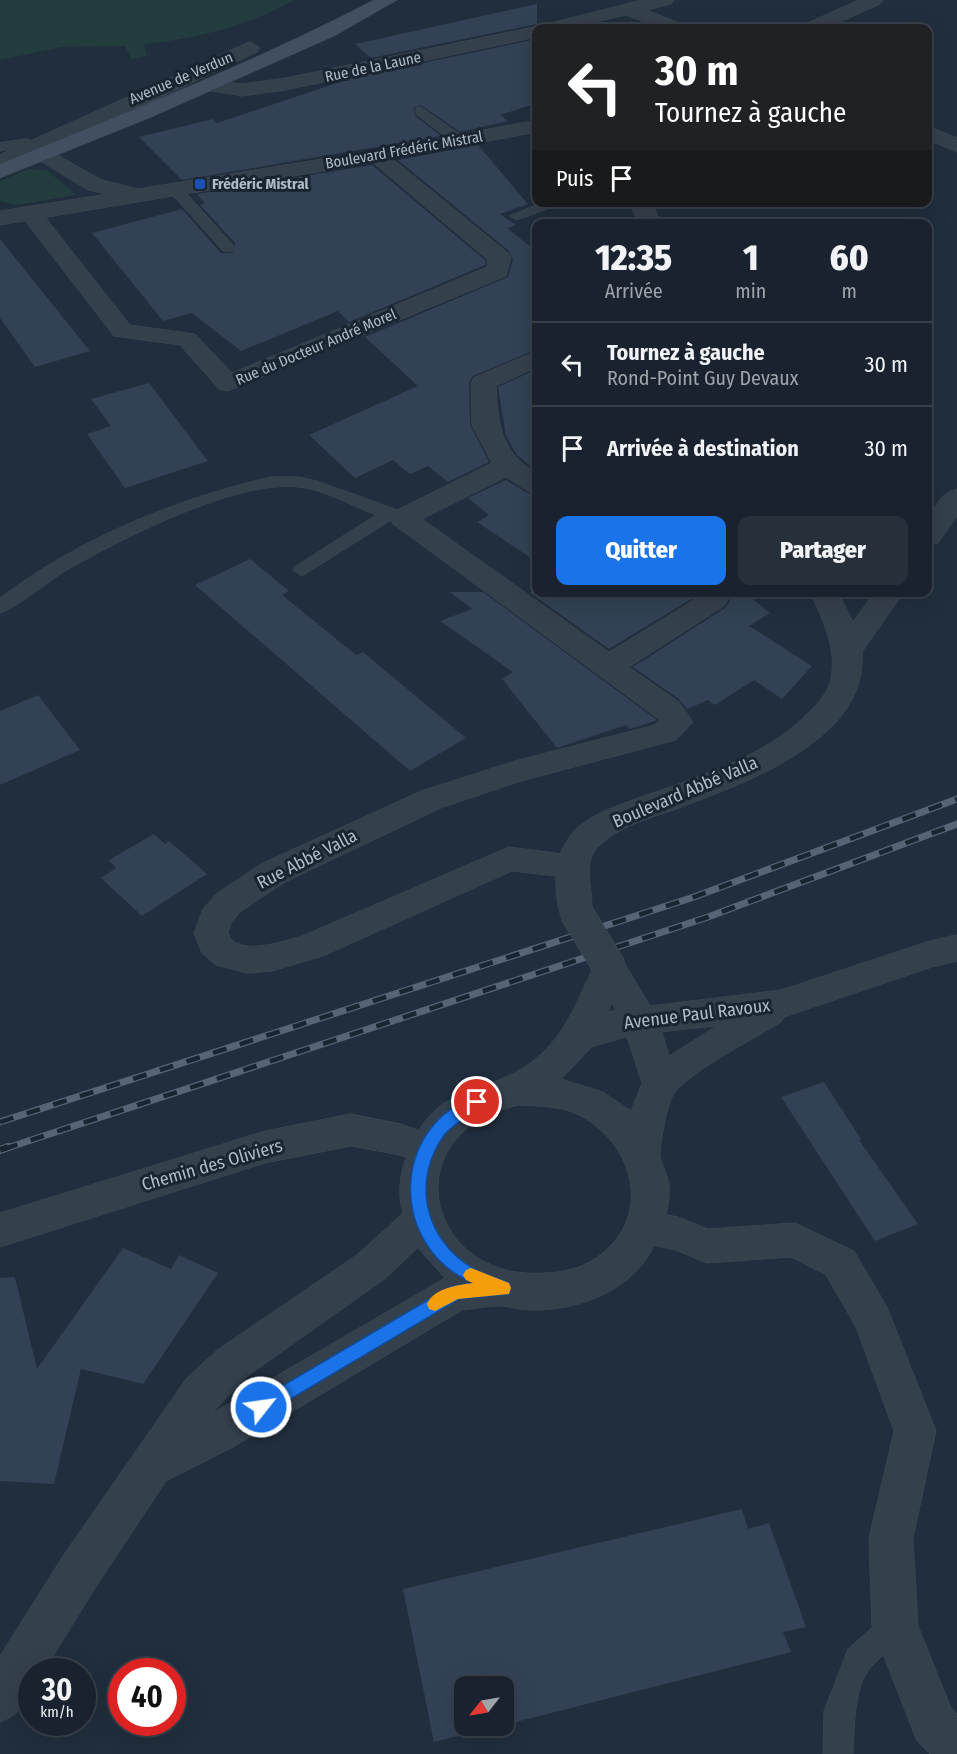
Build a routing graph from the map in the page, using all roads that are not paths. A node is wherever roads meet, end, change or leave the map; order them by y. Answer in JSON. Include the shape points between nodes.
{"nodes":[{"id":1,"x":361,"y":0,"type":"edge"},
{"id":2,"x":388,"y":0,"type":"edge"},
{"id":3,"x":665,"y":0,"type":"edge"},
{"id":4,"x":874,"y":0,"type":"edge"},
{"id":5,"x":631,"y":10,"type":"junction"},
{"id":6,"x":566,"y":24,"type":"edge"},
{"id":7,"x":665,"y":24,"type":"edge"},
{"id":8,"x":822,"y":24,"type":"edge"},
{"id":9,"x":532,"y":32,"type":"edge"},
{"id":10,"x":250,"y":48,"type":"joint"},
{"id":11,"x":208,"y":84,"type":"junction"},
{"id":12,"x":421,"y":111,"type":"dead end"},
{"id":13,"x":532,"y":127,"type":"edge"},
{"id":14,"x":932,"y":134,"type":"edge"},
{"id":15,"x":460,"y":141,"type":"junction"},
{"id":16,"x":957,"y":146,"type":"edge"},
{"id":17,"x":0,"y":147,"type":"edge"},
{"id":18,"x":31,"y":151,"type":"junction"},
{"id":19,"x":0,"y":155,"type":"edge"},
{"id":20,"x":377,"y":156,"type":"junction"},
{"id":21,"x":0,"y":163,"type":"edge"},
{"id":22,"x":0,"y":172,"type":"edge"},
{"id":23,"x":169,"y":189,"type":"junction"},
{"id":24,"x":544,"y":207,"type":"edge"},
{"id":25,"x":12,"y":215,"type":"edge"},
{"id":26,"x":517,"y":216,"type":"dead end"},
{"id":27,"x":228,"y":248,"type":"dead end"},
{"id":28,"x":532,"y":360,"type":"edge"},
{"id":29,"x":507,"y":466,"type":"junction"},
{"id":30,"x":532,"y":482,"type":"edge"},
{"id":31,"x":957,"y":497,"type":"edge"},
{"id":32,"x":396,"y":516,"type":"junction"},
{"id":33,"x":932,"y":531,"type":"edge"},
{"id":34,"x":302,"y":570,"type":"dead end"},
{"id":35,"x":710,"y":597,"type":"edge"},
{"id":36,"x":826,"y":597,"type":"edge"},
{"id":37,"x":886,"y":597,"type":"edge"},
{"id":38,"x":0,"y":606,"type":"edge"},
{"id":39,"x":847,"y":652,"type":"junction"},
{"id":40,"x":609,"y":666,"type":"junction"},
{"id":41,"x":574,"y":866,"type":"junction"},
{"id":42,"x":957,"y":948,"type":"edge"},
{"id":43,"x":610,"y":968,"type":"junction"},
{"id":44,"x":781,"y":1004,"type":"junction"},
{"id":45,"x":640,"y":1020,"type":"junction"},
{"id":46,"x":579,"y":1037,"type":"junction"},
{"id":47,"x":660,"y":1083,"type":"junction"},
{"id":48,"x":519,"y":1090,"type":"junction"},
{"id":49,"x":426,"y":1149,"type":"junction"},
{"id":50,"x":642,"y":1152,"type":"junction"},
{"id":51,"x":422,"y":1220,"type":"junction"},
{"id":52,"x":646,"y":1228,"type":"junction"},
{"id":53,"x":0,"y":1230,"type":"edge"},
{"id":54,"x":503,"y":1288,"type":"junction"},
{"id":55,"x":148,"y":1468,"type":"junction"},
{"id":56,"x":895,"y":1626,"type":"junction"},
{"id":57,"x":0,"y":1699,"type":"edge"},
{"id":58,"x":957,"y":1748,"type":"edge"},
{"id":59,"x":838,"y":1754,"type":"edge"}],
"edges":[{"from":1,"to":10,"type":"main road","name":"Avenue de Verdun"},
{"from":2,"to":11,"type":"main road","name":"Avenue de Verdun","via":[[327,32]]},
{"from":3,"to":5,"type":"street"},
{"from":4,"to":8,"type":"street"},
{"from":5,"to":6,"type":"street"},
{"from":5,"to":7,"type":"street"},
{"from":9,"to":11,"type":"street","name":"Rue de la Laune","via":[[286,84],[242,90]]},
{"from":10,"to":18,"type":"street"},
{"from":11,"to":18,"type":"main road","name":"Avenue de Verdun"},
{"from":12,"to":15,"type":"lane"},
{"from":13,"to":15,"type":"street","name":"Boulevard Frédéric Mistral"},
{"from":14,"to":16,"type":"street"},
{"from":15,"to":20,"type":"street","name":"Boulevard Frédéric Mistral"},
{"from":17,"to":18,"type":"lane"},
{"from":18,"to":19,"type":"street"},
{"from":18,"to":21,"type":"street"},
{"from":18,"to":22,"type":"main road"},
{"from":18,"to":23,"type":"street","name":"Boulevard Frédéric Mistral","via":[[96,185],[119,191]]},
{"from":20,"to":23,"type":"street","name":"Boulevard Frédéric Mistral"},
{"from":20,"to":25,"type":"street","name":"Rue du Docteur André Morel","via":[[500,258],[498,271],[228,384],[187,339],[122,331]]},
{"from":23,"to":25,"type":"street","name":"Boulevard Frédéric Mistral"},
{"from":23,"to":27,"type":"lane"},
{"from":24,"to":26,"type":"lane"},
{"from":28,"to":29,"type":"street","via":[[483,383],[485,425]]},
{"from":29,"to":30,"type":"street"},
{"from":29,"to":32,"type":"street"},
{"from":31,"to":33,"type":"street"},
{"from":32,"to":34,"type":"lane"},
{"from":32,"to":38,"type":"lane","via":[[298,482],[245,486],[76,556]]},
{"from":32,"to":40,"type":"street","name":"Rue Abbé Valla"},
{"from":35,"to":40,"type":"street","via":[[714,600]]},
{"from":36,"to":39,"type":"street","name":"Boulevard Abbé Valla"},
{"from":37,"to":39,"type":"street"},
{"from":39,"to":41,"type":"street","name":"Boulevard Abbé Valla","via":[[847,677],[830,711],[800,739],[746,770],[595,831],[581,845]]},
{"from":40,"to":41,"type":"street","name":"Rue Abbé Valla","via":[[668,709],[678,722],[665,733],[514,772],[432,799],[273,873],[228,903],[215,918],[211,933],[214,944],[228,956],[247,960],[272,958],[311,947],[509,859]]},
{"from":41,"to":43,"type":"street","name":"Boulevard Abbé Valla","bridge":true,"via":[[571,889],[576,912]]},
{"from":42,"to":44,"type":"street","name":"Avenue Paul Ravoux"},
{"from":43,"to":45,"type":"street"},
{"from":43,"to":46,"type":"street"},
{"from":44,"to":45,"type":"street","name":"Avenue Paul Ravoux"},
{"from":44,"to":47,"type":"street","name":"Avenue Paul Ravoux"},
{"from":45,"to":46,"type":"street","name":"Avenue Paul Ravoux"},
{"from":45,"to":47,"type":"street"},
{"from":46,"to":48,"type":"street","via":[[552,1066]]},
{"from":47,"to":50,"type":"street","via":[[649,1111]]},
{"from":48,"to":49,"type":"street","via":[[490,1096],[464,1108],[442,1126]]},
{"from":48,"to":50,"type":"street","via":[[556,1092],[591,1104],[621,1124]]},
{"from":49,"to":51,"type":"street","via":[[416,1184]]},
{"from":49,"to":53,"type":"street","name":"Chemin des Oliviers","via":[[351,1130],[265,1147]]},
{"from":50,"to":52,"type":"street","via":[[650,1176],[652,1203]]},
{"from":51,"to":54,"type":"street","via":[[440,1250],[461,1268]]},
{"from":51,"to":55,"type":"street","via":[[372,1266],[231,1364],[201,1393]]},
{"from":52,"to":54,"type":"street","via":[[629,1254],[604,1275],[572,1288],[538,1293]]},
{"from":52,"to":56,"type":"street","via":[[678,1234],[707,1246],[795,1240],[840,1263],[873,1320],[915,1431],[891,1538]]},
{"from":54,"to":55,"type":"street","via":[[456,1292],[218,1433]]},
{"from":55,"to":57,"type":"street"},
{"from":56,"to":58,"type":"street","via":[[934,1724]]},
{"from":56,"to":59,"type":"lane","via":[[858,1659],[839,1711]]}]}
